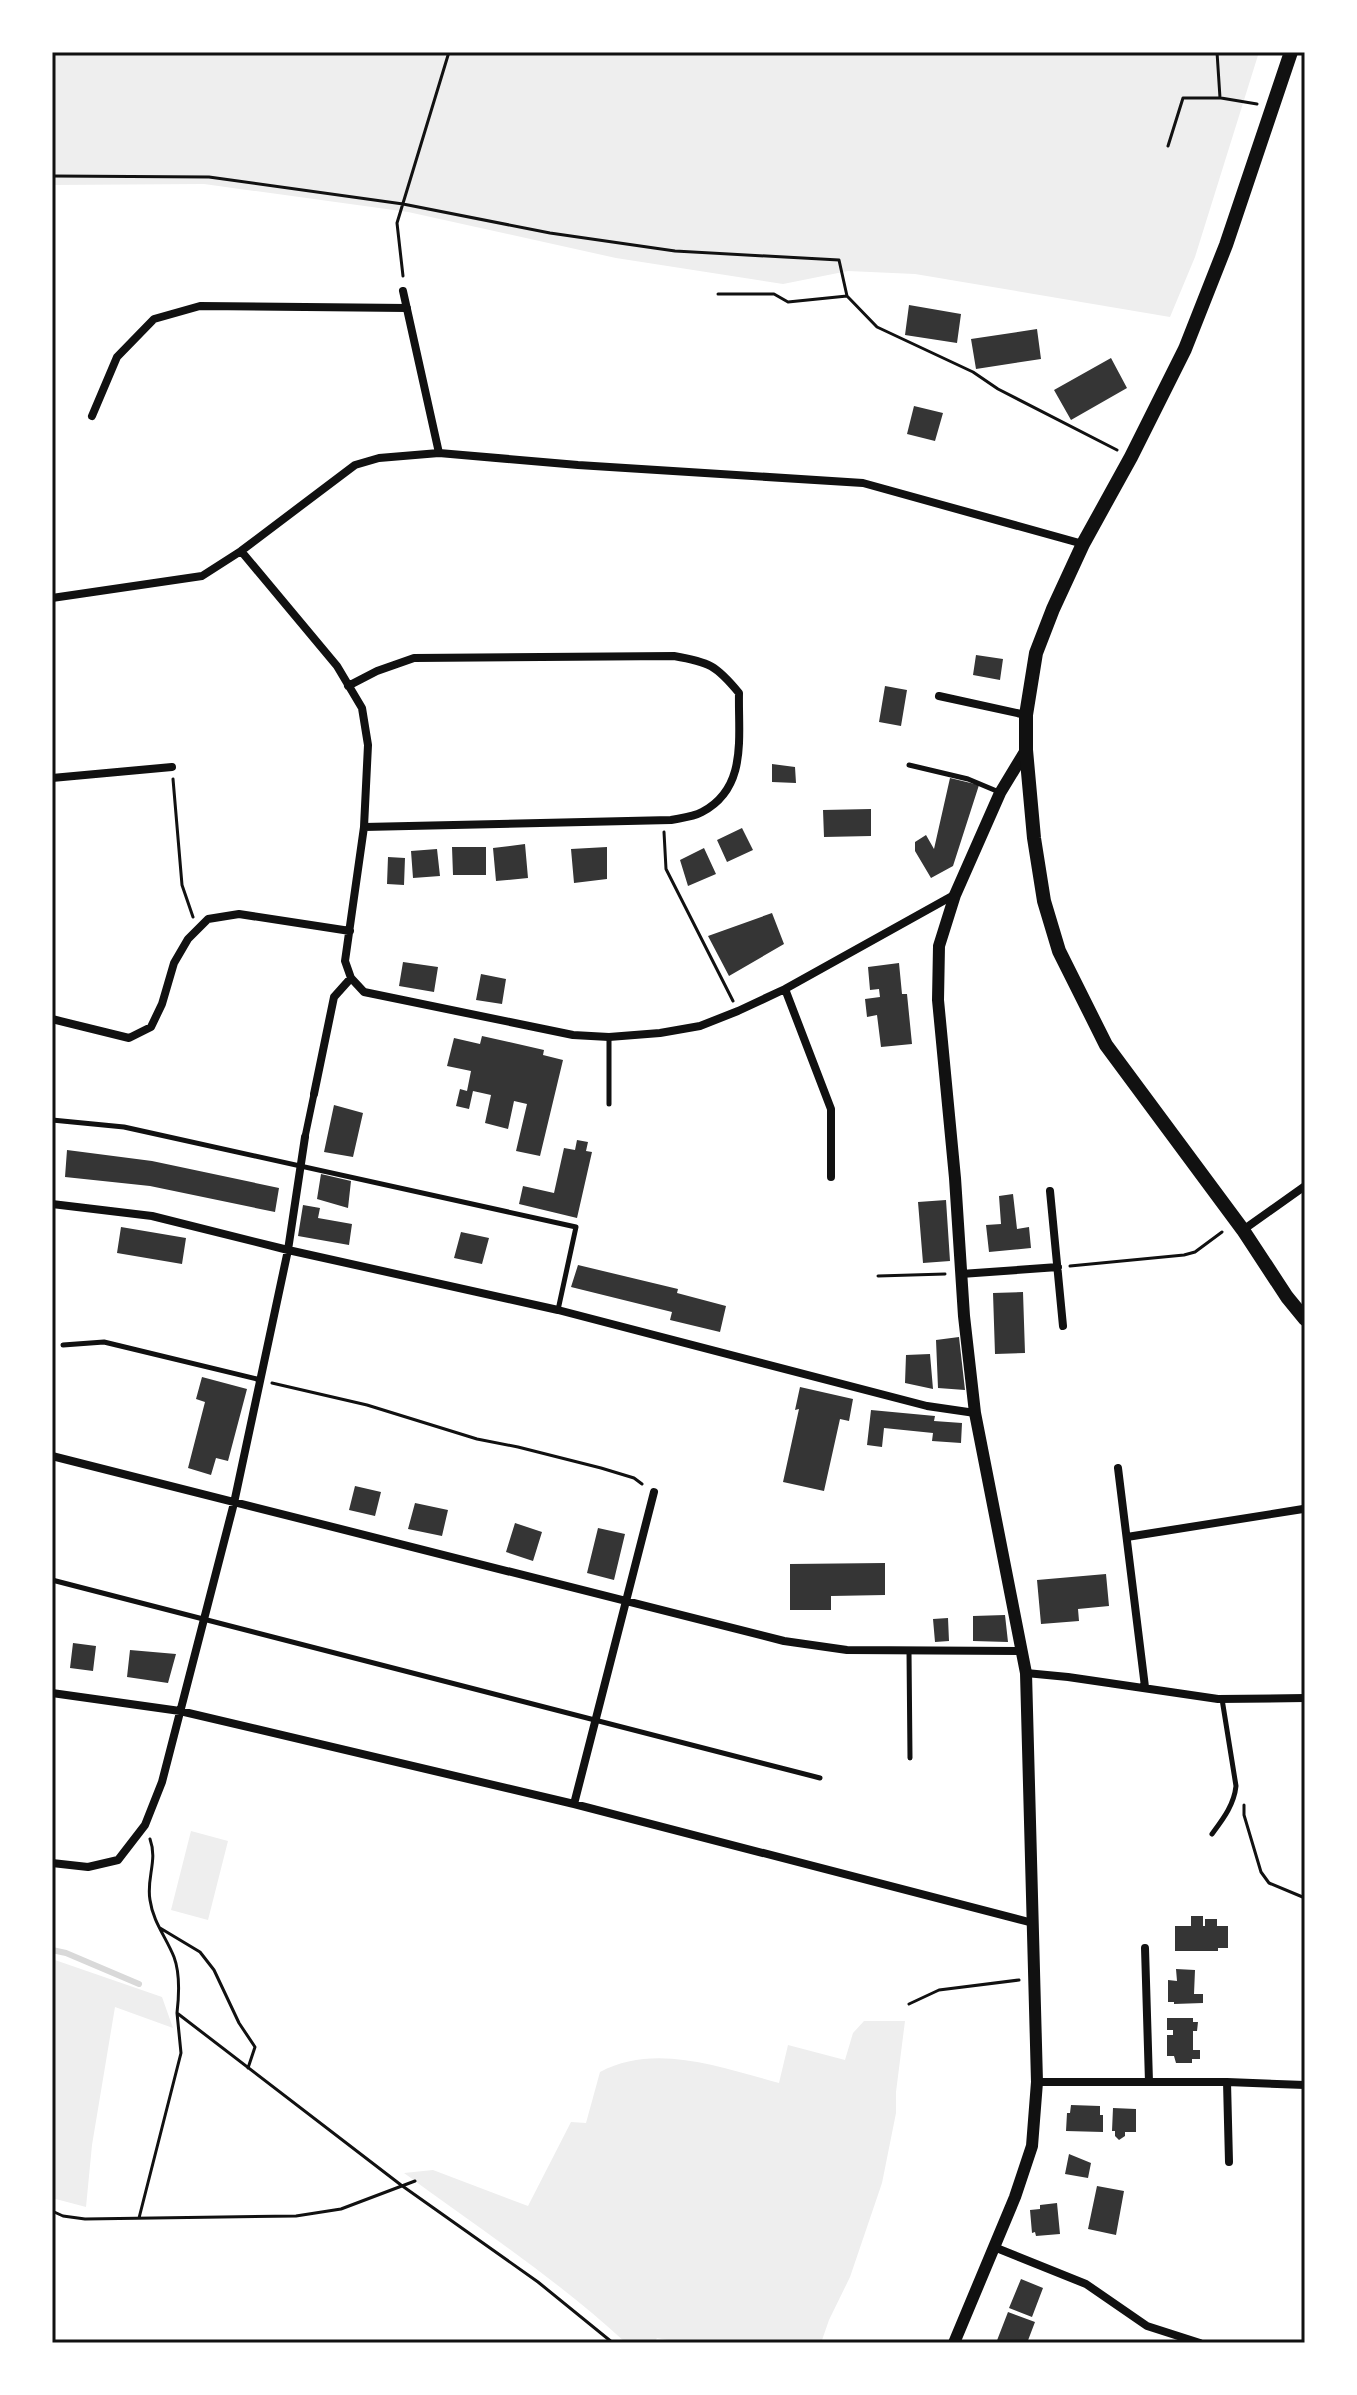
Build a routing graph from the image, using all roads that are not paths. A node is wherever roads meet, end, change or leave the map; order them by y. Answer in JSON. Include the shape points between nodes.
{"nodes":[{"id":1,"x":1291,"y":52,"type":"edge"},
{"id":2,"x":403,"y":291,"type":"road end"},
{"id":3,"x":407,"y":308,"type":"junction"},
{"id":4,"x":92,"y":416,"type":"dead end"},
{"id":5,"x":439,"y":453,"type":"junction"},
{"id":6,"x":1083,"y":544,"type":"junction"},
{"id":7,"x":241,"y":551,"type":"junction"},
{"id":8,"x":52,"y":598,"type":"edge"},
{"id":9,"x":348,"y":686,"type":"junction"},
{"id":10,"x":939,"y":696,"type":"dead end"},
{"id":11,"x":1026,"y":715,"type":"junction"},
{"id":12,"x":1026,"y":750,"type":"junction"},
{"id":13,"x":909,"y":765,"type":"dead end"},
{"id":14,"x":172,"y":767,"type":"road end"},
{"id":15,"x":52,"y":778,"type":"edge"},
{"id":16,"x":1000,"y":793,"type":"junction"},
{"id":17,"x":364,"y":827,"type":"junction"},
{"id":18,"x":955,"y":895,"type":"junction"},
{"id":19,"x":350,"y":931,"type":"junction"},
{"id":20,"x":351,"y":978,"type":"junction"},
{"id":21,"x":785,"y":989,"type":"junction"},
{"id":22,"x":52,"y":1019,"type":"edge"},
{"id":23,"x":609,"y":1037,"type":"junction"},
{"id":24,"x":314,"y":1094,"type":"joint"},
{"id":25,"x":609,"y":1104,"type":"dead end"},
{"id":26,"x":52,"y":1120,"type":"edge"},
{"id":27,"x":305,"y":1137,"type":"joint"},
{"id":28,"x":301,"y":1165,"type":"junction"},
{"id":29,"x":831,"y":1177,"type":"dead end"},
{"id":30,"x":1305,"y":1186,"type":"edge"},
{"id":31,"x":1050,"y":1191,"type":"dead end"},
{"id":32,"x":52,"y":1204,"type":"edge"},
{"id":33,"x":1240,"y":1226,"type":"junction"},
{"id":34,"x":288,"y":1250,"type":"junction"},
{"id":35,"x":1058,"y":1267,"type":"junction"},
{"id":36,"x":961,"y":1274,"type":"junction"},
{"id":37,"x":558,"y":1310,"type":"junction"},
{"id":38,"x":1305,"y":1319,"type":"edge"},
{"id":39,"x":1063,"y":1326,"type":"dead end"},
{"id":40,"x":63,"y":1345,"type":"dead end"},
{"id":41,"x":261,"y":1380,"type":"junction"},
{"id":42,"x":975,"y":1413,"type":"junction"},
{"id":43,"x":52,"y":1456,"type":"edge"},
{"id":44,"x":1118,"y":1468,"type":"dead end"},
{"id":45,"x":654,"y":1492,"type":"road end"},
{"id":46,"x":234,"y":1503,"type":"junction"},
{"id":47,"x":1303,"y":1509,"type":"dead end"},
{"id":48,"x":1127,"y":1537,"type":"junction"},
{"id":49,"x":52,"y":1580,"type":"edge"},
{"id":50,"x":626,"y":1601,"type":"junction"},
{"id":51,"x":204,"y":1619,"type":"junction"},
{"id":52,"x":909,"y":1651,"type":"junction"},
{"id":53,"x":1021,"y":1651,"type":"junction"},
{"id":54,"x":1026,"y":1673,"type":"junction"},
{"id":55,"x":1145,"y":1687,"type":"junction"},
{"id":56,"x":52,"y":1693,"type":"edge"},
{"id":57,"x":1305,"y":1698,"type":"edge"},
{"id":58,"x":1222,"y":1699,"type":"junction"},
{"id":59,"x":180,"y":1711,"type":"junction"},
{"id":60,"x":594,"y":1720,"type":"junction"},
{"id":61,"x":910,"y":1758,"type":"dead end"},
{"id":62,"x":820,"y":1778,"type":"dead end"},
{"id":63,"x":574,"y":1804,"type":"junction"},
{"id":64,"x":1212,"y":1834,"type":"dead end"},
{"id":65,"x":52,"y":1863,"type":"edge"},
{"id":66,"x":1033,"y":1923,"type":"junction"},
{"id":67,"x":1145,"y":1948,"type":"dead end"},
{"id":68,"x":1037,"y":2082,"type":"junction"},
{"id":69,"x":1149,"y":2082,"type":"junction"},
{"id":70,"x":1227,"y":2082,"type":"junction"},
{"id":71,"x":1305,"y":2085,"type":"edge"},
{"id":72,"x":1229,"y":2162,"type":"dead end"},
{"id":73,"x":994,"y":2247,"type":"junction"},
{"id":74,"x":956,"y":2337,"type":"edge"},
{"id":75,"x":1200,"y":2343,"type":"edge"}],
"edges":[{"from":1,"to":6,"type":"main road","via":[[1185,349]]},
{"from":2,"to":3,"type":"street"},
{"from":3,"to":4,"type":"street","via":[[200,306],[154,319],[117,357]]},
{"from":3,"to":5,"type":"street"},
{"from":5,"to":6,"type":"street","via":[[863,483]]},
{"from":5,"to":7,"type":"street","via":[[355,465]]},
{"from":6,"to":11,"type":"main road","via":[[1036,653]]},
{"from":7,"to":8,"type":"street","via":[[202,576]]},
{"from":7,"to":9,"type":"street"},
{"from":9,"to":17,"type":"street","via":[[362,708],[368,745]]},
{"from":9,"to":17,"type":"street","via":[[414,658],[674,656],[704,662],[739,693],[738,766],[726,794],[701,813],[663,821]]},
{"from":10,"to":11,"type":"street"},
{"from":11,"to":12,"type":"main road"},
{"from":12,"to":16,"type":"street"},
{"from":12,"to":33,"type":"main road","via":[[1034,838],[1059,951],[1106,1045]]},
{"from":13,"to":16,"type":"lane"},
{"from":14,"to":15,"type":"street"},
{"from":16,"to":18,"type":"street"},
{"from":17,"to":19,"type":"street"},
{"from":18,"to":21,"type":"street"},
{"from":18,"to":36,"type":"street","via":[[939,946],[938,1000]]},
{"from":19,"to":20,"type":"street","via":[[345,961]]},
{"from":19,"to":22,"type":"street","via":[[239,914],[208,919],[174,963],[151,1027],[129,1038]]},
{"from":20,"to":23,"type":"street","via":[[364,992],[397,1000],[573,1035]]},
{"from":20,"to":24,"type":"street","via":[[334,997]]},
{"from":21,"to":23,"type":"street","via":[[700,1026]]},
{"from":21,"to":29,"type":"street","via":[[831,1109]]},
{"from":23,"to":25,"type":"lane"},
{"from":24,"to":27,"type":"street"},
{"from":26,"to":28,"type":"lane","via":[[124,1127]]},
{"from":27,"to":28,"type":"street"},
{"from":28,"to":34,"type":"street"},
{"from":28,"to":37,"type":"lane","via":[[576,1227]]},
{"from":30,"to":33,"type":"street"},
{"from":31,"to":35,"type":"street"},
{"from":32,"to":34,"type":"street","via":[[152,1216]]},
{"from":33,"to":38,"type":"main road"},
{"from":34,"to":37,"type":"street"},
{"from":34,"to":41,"type":"street"},
{"from":35,"to":36,"type":"street"},
{"from":35,"to":39,"type":"street"},
{"from":36,"to":42,"type":"street"},
{"from":37,"to":42,"type":"street","via":[[927,1406]]},
{"from":40,"to":41,"type":"lane","via":[[104,1342]]},
{"from":41,"to":46,"type":"street"},
{"from":42,"to":53,"type":"street"},
{"from":43,"to":46,"type":"street"},
{"from":44,"to":48,"type":"street"},
{"from":45,"to":50,"type":"street"},
{"from":46,"to":50,"type":"street"},
{"from":46,"to":51,"type":"street"},
{"from":47,"to":48,"type":"street"},
{"from":48,"to":55,"type":"street"},
{"from":49,"to":51,"type":"lane"},
{"from":50,"to":52,"type":"street","via":[[784,1641]]},
{"from":50,"to":60,"type":"street"},
{"from":51,"to":59,"type":"street"},
{"from":51,"to":60,"type":"lane"},
{"from":52,"to":53,"type":"street"},
{"from":52,"to":61,"type":"lane"},
{"from":53,"to":54,"type":"street"},
{"from":54,"to":55,"type":"street"},
{"from":54,"to":66,"type":"street"},
{"from":55,"to":58,"type":"street"},
{"from":56,"to":59,"type":"street"},
{"from":57,"to":58,"type":"street"},
{"from":58,"to":64,"type":"lane","via":[[1236,1786],[1230,1809]]},
{"from":59,"to":63,"type":"street"},
{"from":59,"to":65,"type":"street","via":[[145,1825],[118,1860],[88,1867]]},
{"from":60,"to":62,"type":"lane"},
{"from":60,"to":63,"type":"street"},
{"from":63,"to":66,"type":"street"},
{"from":66,"to":68,"type":"street"},
{"from":67,"to":69,"type":"street"},
{"from":68,"to":69,"type":"street"},
{"from":68,"to":73,"type":"street","via":[[1032,2146]]},
{"from":69,"to":70,"type":"street"},
{"from":70,"to":71,"type":"street"},
{"from":70,"to":72,"type":"street"},
{"from":73,"to":74,"type":"street"},
{"from":73,"to":75,"type":"street","via":[[1086,2284],[1147,2326]]}]}
